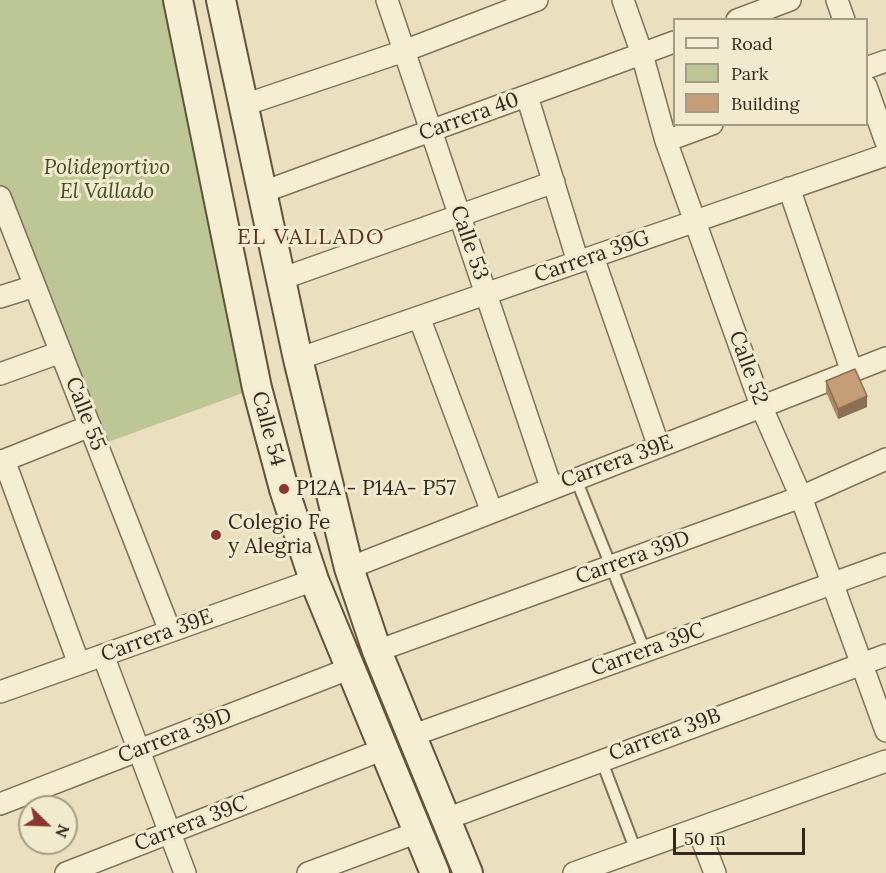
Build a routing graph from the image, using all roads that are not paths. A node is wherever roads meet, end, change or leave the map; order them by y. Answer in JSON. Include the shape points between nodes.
{"nodes":[{"id":1,"x":178,"y":0,"type":"edge"},
{"id":2,"x":387,"y":0,"type":"edge"},
{"id":3,"x":537,"y":0,"type":"edge"},
{"id":4,"x":622,"y":0,"type":"edge"},
{"id":5,"x":790,"y":0,"type":"edge"},
{"id":6,"x":837,"y":0,"type":"edge"},
{"id":7,"x":227,"y":2,"type":"edge"},
{"id":8,"x":742,"y":18,"type":"edge"},
{"id":9,"x":842,"y":18,"type":"edge"},
{"id":10,"x":673,"y":43,"type":"edge"},
{"id":11,"x":404,"y":51,"type":"junction"},
{"id":12,"x":642,"y":54,"type":"junction"},
{"id":13,"x":886,"y":61,"type":"edge"},
{"id":14,"x":868,"y":68,"type":"edge"},
{"id":15,"x":868,"y":89,"type":"edge"},
{"id":16,"x":527,"y":96,"type":"junction"},
{"id":17,"x":244,"y":105,"type":"junction"},
{"id":18,"x":707,"y":126,"type":"edge"},
{"id":19,"x":431,"y":131,"type":"junction"},
{"id":20,"x":666,"y":141,"type":"junction"},
{"id":21,"x":886,"y":142,"type":"edge"},
{"id":22,"x":886,"y":155,"type":"edge"},
{"id":23,"x":554,"y":182,"type":"junction"},
{"id":24,"x":789,"y":188,"type":"junction"},
{"id":25,"x":263,"y":192,"type":"junction"},
{"id":26,"x":0,"y":197,"type":"edge"},
{"id":27,"x":460,"y":216,"type":"junction"},
{"id":28,"x":695,"y":221,"type":"junction"},
{"id":29,"x":586,"y":259,"type":"junction"},
{"id":30,"x":281,"y":279,"type":"junction"},
{"id":31,"x":35,"y":286,"type":"junction"},
{"id":32,"x":486,"y":292,"type":"junction"},
{"id":33,"x":0,"y":297,"type":"edge"},
{"id":34,"x":419,"y":317,"type":"junction"},
{"id":35,"x":61,"y":352,"type":"junction"},
{"id":36,"x":886,"y":358,"type":"edge"},
{"id":37,"x":298,"y":359,"type":"junction"},
{"id":38,"x":852,"y":372,"type":"junction"},
{"id":39,"x":0,"y":374,"type":"edge"},
{"id":40,"x":762,"y":408,"type":"junction"},
{"id":41,"x":90,"y":426,"type":"junction"},
{"id":42,"x":659,"y":447,"type":"junction"},
{"id":43,"x":886,"y":459,"type":"edge"},
{"id":44,"x":2,"y":461,"type":"edge"},
{"id":45,"x":576,"y":479,"type":"junction"},
{"id":46,"x":551,"y":487,"type":"junction"},
{"id":47,"x":801,"y":497,"type":"junction"},
{"id":48,"x":492,"y":512,"type":"junction"},
{"id":49,"x":886,"y":564,"type":"edge"},
{"id":50,"x":612,"y":566,"type":"junction"},
{"id":51,"x":349,"y":568,"type":"junction"},
{"id":52,"x":314,"y":580,"type":"junction"},
{"id":53,"x":832,"y":583,"type":"junction"},
{"id":54,"x":170,"y":631,"type":"junction"},
{"id":55,"x":377,"y":651,"type":"junction"},
{"id":56,"x":645,"y":651,"type":"junction"},
{"id":57,"x":103,"y":655,"type":"junction"},
{"id":58,"x":886,"y":655,"type":"edge"},
{"id":59,"x":80,"y":664,"type":"junction"},
{"id":60,"x":862,"y":664,"type":"junction"},
{"id":61,"x":351,"y":668,"type":"junction"},
{"id":62,"x":0,"y":692,"type":"edge"},
{"id":63,"x":886,"y":731,"type":"edge"},
{"id":64,"x":411,"y":736,"type":"junction"},
{"id":65,"x":384,"y":749,"type":"junction"},
{"id":66,"x":139,"y":750,"type":"junction"},
{"id":67,"x":601,"y":759,"type":"junction"},
{"id":68,"x":886,"y":761,"type":"edge"},
{"id":69,"x":0,"y":804,"type":"edge"},
{"id":70,"x":446,"y":819,"type":"junction"},
{"id":71,"x":698,"y":829,"type":"junction"},
{"id":72,"x":170,"y":832,"type":"junction"},
{"id":73,"x":418,"y":832,"type":"junction"},
{"id":74,"x":636,"y":851,"type":"junction"},
{"id":75,"x":66,"y":873,"type":"edge"},
{"id":76,"x":185,"y":873,"type":"edge"},
{"id":77,"x":308,"y":873,"type":"edge"},
{"id":78,"x":435,"y":873,"type":"edge"},
{"id":79,"x":468,"y":873,"type":"edge"},
{"id":80,"x":574,"y":873,"type":"edge"},
{"id":81,"x":715,"y":873,"type":"edge"}],
"edges":[{"from":1,"to":52,"type":"main road","name":"Calle 54","via":[[257,388]]},
{"from":2,"to":11,"type":"street","name":"Calle 53"},
{"from":3,"to":11,"type":"street"},
{"from":4,"to":12,"type":"street","name":"Calle 52"},
{"from":5,"to":8,"type":"street"},
{"from":6,"to":9,"type":"street"},
{"from":7,"to":17,"type":"main road"},
{"from":10,"to":12,"type":"street","name":"Carrera 40"},
{"from":11,"to":17,"type":"street"},
{"from":11,"to":19,"type":"street","name":"Calle 53"},
{"from":12,"to":16,"type":"street","name":"Carrera 40"},
{"from":12,"to":20,"type":"street","name":"Calle 52"},
{"from":13,"to":14,"type":"street"},
{"from":15,"to":21,"type":"street"},
{"from":16,"to":19,"type":"street","name":"Carrera 40"},
{"from":16,"to":23,"type":"street"},
{"from":17,"to":25,"type":"main road"},
{"from":18,"to":20,"type":"street"},
{"from":19,"to":25,"type":"street","name":"Carrera 40"},
{"from":19,"to":27,"type":"street","name":"Calle 53"},
{"from":20,"to":28,"type":"street","name":"Calle 52"},
{"from":22,"to":24,"type":"street","name":"Carrera 39G"},
{"from":23,"to":27,"type":"street"},
{"from":23,"to":29,"type":"street"},
{"from":24,"to":28,"type":"street","name":"Carrera 39G"},
{"from":24,"to":38,"type":"street"},
{"from":25,"to":30,"type":"main road"},
{"from":26,"to":31,"type":"street","name":"Calle 55"},
{"from":27,"to":30,"type":"street"},
{"from":27,"to":32,"type":"street","name":"Calle 53"},
{"from":28,"to":29,"type":"street","name":"Carrera 39G"},
{"from":28,"to":40,"type":"street","name":"Calle 52"},
{"from":29,"to":32,"type":"street","name":"Carrera 39G"},
{"from":29,"to":42,"type":"street"},
{"from":30,"to":37,"type":"main road"},
{"from":31,"to":33,"type":"street"},
{"from":31,"to":35,"type":"street","name":"Calle 55"},
{"from":32,"to":34,"type":"street","name":"Carrera 39G"},
{"from":32,"to":46,"type":"street","name":"Calle 53"},
{"from":34,"to":37,"type":"street","name":"Carrera 39G"},
{"from":34,"to":48,"type":"street"},
{"from":35,"to":39,"type":"street"},
{"from":35,"to":41,"type":"street","name":"Calle 55"},
{"from":36,"to":38,"type":"street","name":"Carrera 39E"},
{"from":37,"to":51,"type":"main road"},
{"from":38,"to":40,"type":"street","name":"Carrera 39E"},
{"from":40,"to":42,"type":"street","name":"Carrera 39E"},
{"from":40,"to":47,"type":"street","name":"Calle 52"},
{"from":41,"to":44,"type":"street"},
{"from":41,"to":54,"type":"street","name":"Calle 55"},
{"from":42,"to":45,"type":"street","name":"Carrera 39E"},
{"from":43,"to":47,"type":"street","name":"Carrera 39D"},
{"from":44,"to":59,"type":"street"},
{"from":45,"to":46,"type":"street","name":"Carrera 39E"},
{"from":45,"to":50,"type":"lane"},
{"from":46,"to":48,"type":"street","name":"Carrera 39E"},
{"from":47,"to":50,"type":"street","name":"Carrera 39D"},
{"from":47,"to":53,"type":"street","name":"Calle 52"},
{"from":48,"to":51,"type":"street","name":"Carrera 39E"},
{"from":49,"to":53,"type":"street","name":"Carrera 39C"},
{"from":50,"to":55,"type":"street","name":"Carrera 39D"},
{"from":50,"to":56,"type":"lane"},
{"from":51,"to":55,"type":"main road"},
{"from":52,"to":54,"type":"street","name":"Carrera 39E"},
{"from":52,"to":61,"type":"main road","name":"Calle 54"},
{"from":53,"to":56,"type":"street","name":"Carrera 39C"},
{"from":53,"to":60,"type":"street","name":"Calle 52"},
{"from":54,"to":57,"type":"street","name":"Carrera 39E"},
{"from":55,"to":64,"type":"main road"},
{"from":56,"to":64,"type":"street","name":"Carrera 39C"},
{"from":57,"to":59,"type":"street","name":"Carrera 39E"},
{"from":57,"to":66,"type":"street"},
{"from":58,"to":60,"type":"street","name":"Carrera 39B"},
{"from":59,"to":62,"type":"street","name":"Carrera 39E"},
{"from":60,"to":63,"type":"street","name":"Calle 52"},
{"from":60,"to":67,"type":"street","name":"Carrera 39B"},
{"from":61,"to":65,"type":"main road","name":"Calle 54"},
{"from":61,"to":66,"type":"street","name":"Carrera 39D"},
{"from":64,"to":70,"type":"main road"},
{"from":65,"to":72,"type":"street","name":"Carrera 39C"},
{"from":65,"to":73,"type":"main road","name":"Calle 54"},
{"from":66,"to":69,"type":"street","name":"Carrera 39D"},
{"from":66,"to":72,"type":"street"},
{"from":67,"to":70,"type":"street","name":"Carrera 39B"},
{"from":67,"to":74,"type":"lane"},
{"from":68,"to":71,"type":"street"},
{"from":70,"to":79,"type":"main road"},
{"from":71,"to":74,"type":"street"},
{"from":71,"to":81,"type":"street"},
{"from":72,"to":75,"type":"street","name":"Carrera 39C"},
{"from":72,"to":76,"type":"street"},
{"from":73,"to":77,"type":"street"},
{"from":73,"to":78,"type":"main road","name":"Calle 54"},
{"from":74,"to":80,"type":"street"}]}
